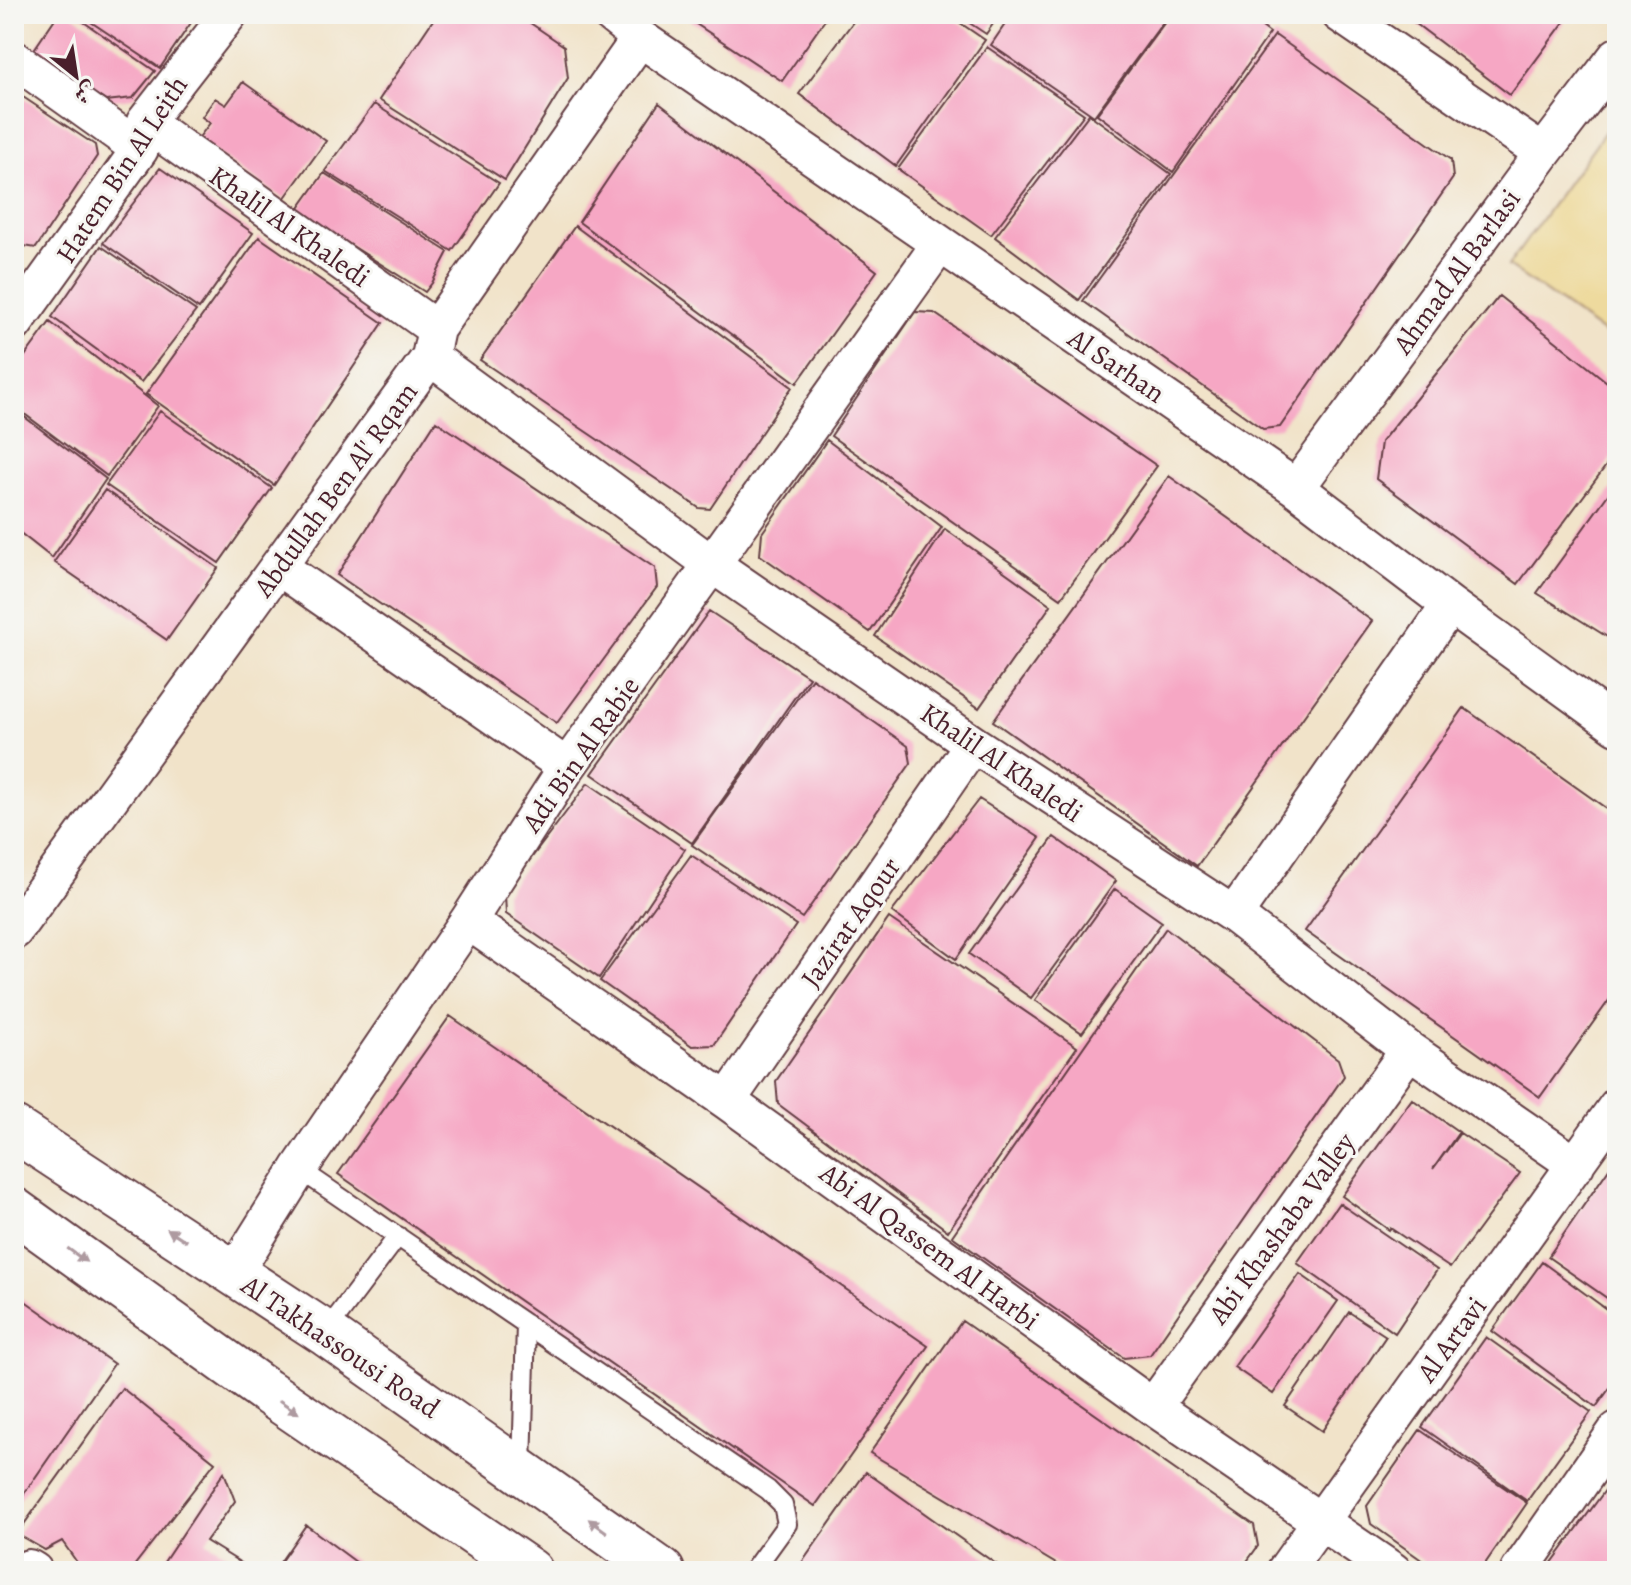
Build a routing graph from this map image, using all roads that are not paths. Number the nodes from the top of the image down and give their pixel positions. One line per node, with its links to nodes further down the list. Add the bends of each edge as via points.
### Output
1 (229, 14): 7 (street, Hatem Bin Al Leith)
2 (610, 14): 4 (street, Al Sarhan)
3 (1340, 14): 8 (street)
4 (640, 38): 9 (street, Al Sarhan); 12 (street, Abdullah Ben Al' Rqam)
5 (1617, 56): 8 (street, Ahmad Al Barlasi)
6 (14, 59): 7 (street, Khalil Al Khaledi)
7 (142, 136): 10 (street, Hatem Bin Al Leith); 12 (street, Khalil Al Khaledi)
8 (1543, 153): 13 (street, Ahmad Al Barlasi)
9 (940, 244): 13 (street, Al Sarhan); 14 (street, Adi Bin Al Rabie)
10 (26, 283): 11 (street, Hatem Bin Al Leith)
11 (14, 324)
12 (433, 343): 14 (street, Khalil Al Khaledi); 15 (street, Abdullah Ben Al' Rqam)
13 (1296, 488): 16 (street, Al Sarhan)
14 (713, 565): 18 (street, Khalil Al Khaledi); 19 (street, Adi Bin Al Rabie)
15 (279, 567): 19 (street); 22 (street, Abdullah Ben Al' Rqam)
16 (1450, 605): 17 (street, Al Sarhan); 20 (street)
17 (1617, 726)
18 (973, 744): 20 (street, Khalil Al Khaledi); 24 (street, Jazirat Aqour)
19 (567, 767): 21 (street, Adi Bin Al Rabie)
20 (1234, 915): 23 (street, Khalil Al Khaledi)
21 (468, 921): 24 (street, Abi Al Qassem Al Harbi); 28 (street, Adi Bin Al Rabie)
22 (14, 931)
23 (1409, 1050): 27 (street, Khalil Al Khaledi); 34 (street, Abi Khashaba Valley)
24 (727, 1101): 34 (street, Abi Al Qassem Al Harbi)
25 (1615, 1114): 27 (street, Al Artavi)
26 (14, 1129): 31 (main road, Al Takhassousi Road, one-way to 26)
27 (1576, 1165): 37 (street, Al Artavi)
28 (299, 1169): 30 (lane); 31 (street, Adi Bin Al Rabie)
29 (14, 1210): 40 (main road, one-way to 40)
30 (398, 1236): 32 (lane); 33 (lane)
31 (234, 1273): 33 (main road, Al Takhassousi Road)
32 (526, 1324): 36 (lane); 42 (lane, via 783,1505 787,1524)
33 (325, 1333): 36 (main road, Al Takhassousi Road)
34 (1153, 1407): 37 (street, Abi Al Qassem Al Harbi)
35 (1617, 1430): 45 (street)
36 (522, 1471): 41 (main road, Al Takhassousi Road, one-way to 36)
37 (1321, 1520): 43 (street, Al Artavi); 44 (street, Abi Al Qassem Al Harbi)
38 (21, 1571): 39 (street)
39 (34, 1571)
40 (530, 1571)
41 (662, 1571)
42 (753, 1571)
43 (1285, 1571)
44 (1393, 1571)
45 (1519, 1571)

